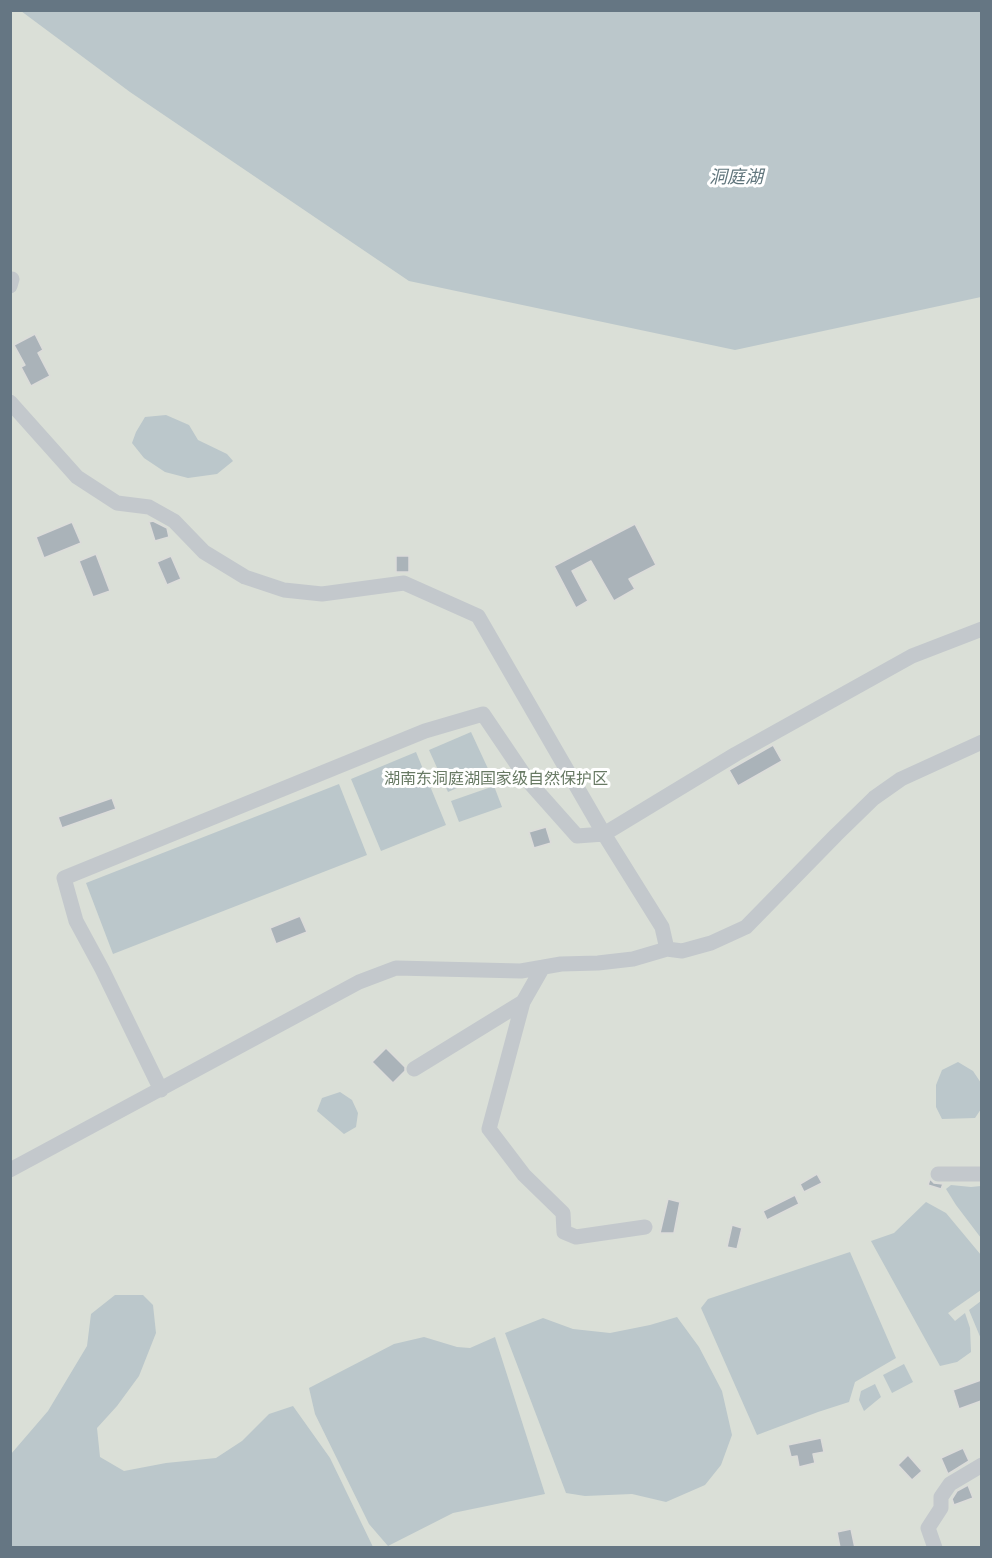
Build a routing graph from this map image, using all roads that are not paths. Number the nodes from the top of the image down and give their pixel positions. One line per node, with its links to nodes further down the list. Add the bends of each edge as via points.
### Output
1 (10, 279): 2 (street)
2 (10, 286)
3 (10, 402): 6 (street, via 77,477 117,504 149,507 174,521 204,552 245,577 284,590 322,594 404,583 478,616)
4 (981, 629): 6 (street, via 912,656 736,754)
5 (981, 742): 7 (street, via 901,779 874,798 746,927 711,943 682,951)
6 (604, 834): 7 (street, via 662,927); 11 (street, via 577,836 529,782 483,714 425,731 64,878 76,921)
7 (667, 949): 8 (street, via 633,958)
8 (543, 967): 9 (street); 11 (street, via 521,971 396,968 359,982)
9 (523, 1002): 10 (street); 15 (street, via 489,1129 524,1175 563,1213 564,1232 576,1237)
10 (414, 1069)
11 (161, 1090): 12 (street)
12 (10, 1170)
13 (938, 1173): 14 (street)
14 (981, 1174)
15 (645, 1227)
16 (981, 1465): 17 (street, via 950,1484 940,1497 941,1508 928,1527)
17 (935, 1548)

